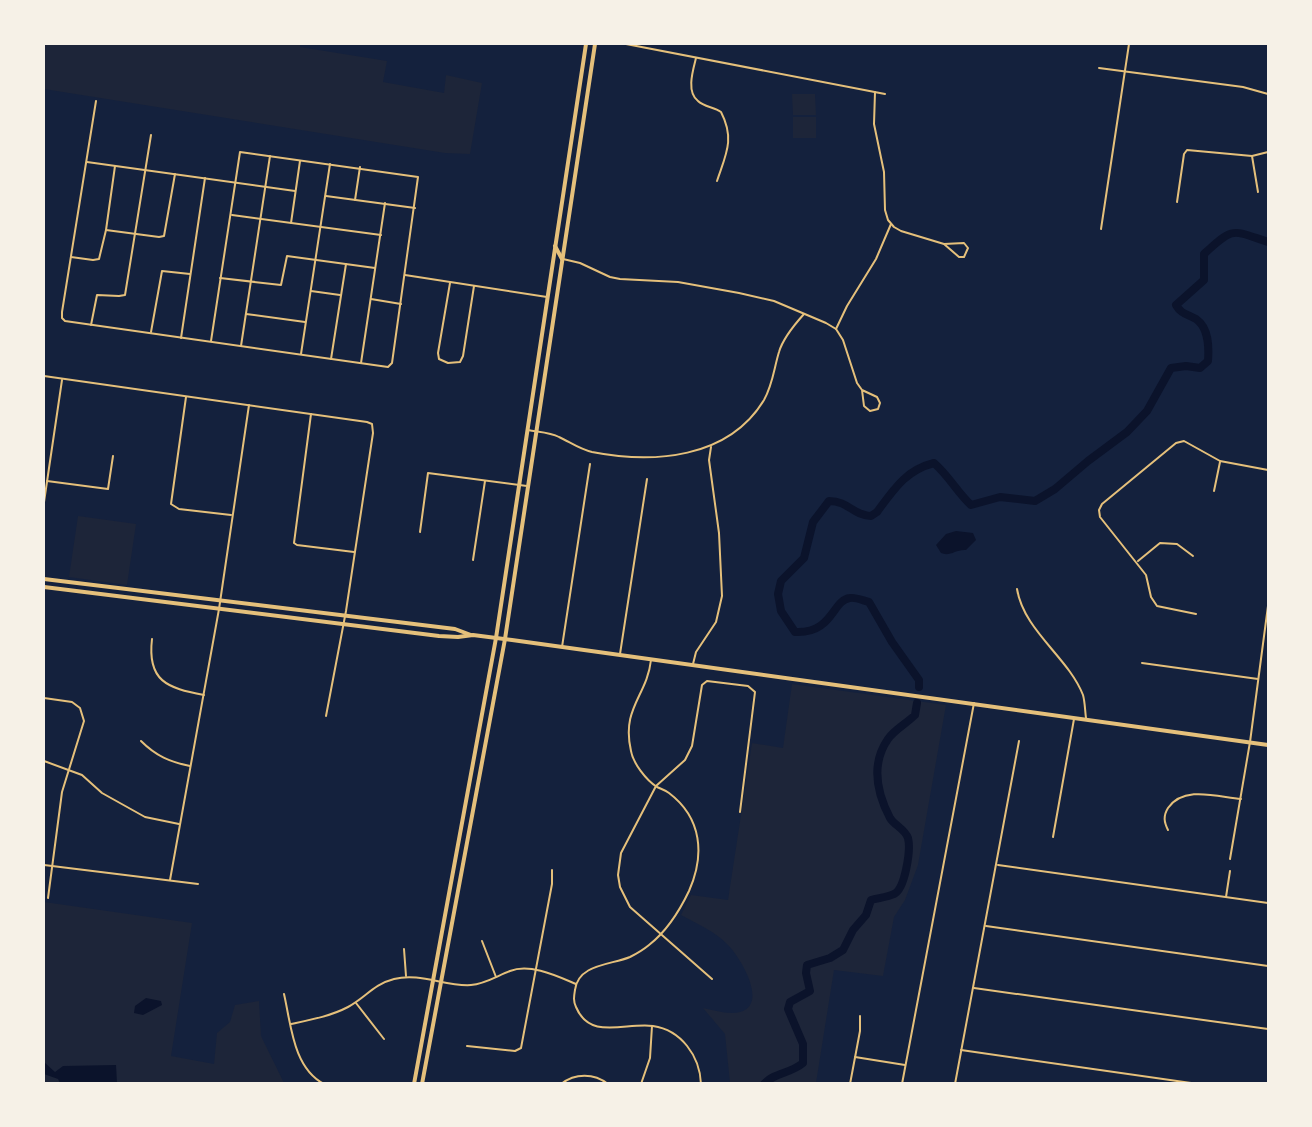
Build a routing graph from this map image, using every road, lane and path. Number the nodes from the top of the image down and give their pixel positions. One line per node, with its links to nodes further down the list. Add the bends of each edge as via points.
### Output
1 (586, 44): 12 (main road)
2 (595, 44): 13 (main road)
3 (626, 44): 5 (street)
4 (1129, 44): 7 (street)
5 (696, 57): 8 (street); 26 (street, via 691,89 694,97 721,112 728,128 728,149)
6 (1099, 68): 7 (street)
7 (1125, 71): 10 (street); 43 (street)
8 (875, 92): 9 (street); 41 (street, via 874,124 884,172 886,214)
9 (885, 94)
10 (1269, 94)
11 (96, 101): 19 (street)
12 (573, 127): 13 (main road); 32 (main road)
13 (581, 133): 36 (main road)
14 (151, 135): 23 (street)
15 (1269, 152): 17 (street)
16 (270, 155): 18 (street); 27 (street, via 240,152); 28 (street)
17 (1252, 156): 30 (street); 34 (street, via 1186,150)
18 (300, 159): 20 (street); 29 (street)
19 (86, 162): 21 (street); 49 (street)
20 (330, 163): 22 (street); 31 (street)
21 (115, 166): 23 (street); 44 (street)
22 (360, 168): 33 (street); 37 (street, via 418,177)
23 (146, 170): 24 (street); 45 (street)
24 (175, 174): 25 (street); 45 (street, via 164,236)
25 (206, 178): 27 (street); 56 (street)
26 (717, 181)
27 (235, 183): 28 (street); 38 (street)
28 (265, 186): 29 (street); 39 (street)
29 (295, 191): 40 (street)
30 (1258, 192)
31 (326, 196): 33 (street); 42 (street)
32 (563, 196): 36 (main road); 48 (main road)
33 (355, 200): 35 (street)
34 (1177, 201)
35 (385, 203): 37 (street); 46 (street)
36 (570, 205): 52 (main road)
37 (415, 208): 57 (street)
38 (230, 215): 39 (street); 58 (street)
39 (260, 219): 40 (street); 59 (street)
40 (291, 223): 42 (street)
41 (891, 224): 47 (street, via 901,231); 72 (street)
42 (320, 227): 46 (street); 51 (street)
43 (1101, 229)
44 (106, 230): 45 (street); 49 (street, via 99,259)
45 (135, 234): 71 (street, via 125,295 97,295)
46 (381, 235): 54 (street)
47 (944, 244): 47 (street, via 959,257 968,251 962,242)
48 (555, 246): 50 (main road); 52 (main road)
49 (71, 257): 71 (street, via 62,318)
50 (553, 257): 55 (main road); 64 (main road)
51 (315, 259): 53 (street); 59 (street, via 287,256 281,285); 62 (street)
52 (562, 259): 55 (main road); 69 (street, via 620,279 678,282 739,292)
53 (346, 263): 54 (street); 63 (street)
54 (375, 268): 65 (street)
55 (561, 268): 66 (main road)
56 (190, 274): 73 (street, via 162,271); 74 (street)
57 (405, 275): 60 (street); 67 (street)
58 (220, 278): 59 (street); 75 (street)
59 (251, 282): 68 (street)
60 (450, 282): 61 (street); 61 (street, via 438,353 439,359 448,363 460,362)
61 (474, 286): 64 (street)
62 (310, 291): 63 (street); 70 (street)
63 (340, 295): 78 (street)
64 (547, 297): 66 (main road); 82 (main road)
65 (371, 299): 67 (street); 79 (street)
66 (556, 301): 83 (main road)
67 (401, 304): 79 (street, via 390,366)
68 (246, 314): 70 (street); 76 (street)
69 (804, 314): 72 (street); 90 (street, via 783,343 764,399 746,422)
70 (305, 322): 77 (street)
71 (91, 325): 73 (street)
72 (836, 329): 84 (street)
73 (151, 333): 74 (street)
74 (181, 338): 75 (street)
75 (211, 341): 76 (street)
76 (241, 346): 77 (street)
77 (301, 354): 78 (street)
78 (331, 358): 79 (street)
79 (361, 363)
80 (44, 376): 81 (street)
81 (62, 379): 85 (street); 96 (street)
82 (535, 380): 83 (main road); 88 (main road)
83 (543, 384): 89 (main road)
84 (862, 390): 84 (street, via 877,397 878,409 867,410)
85 (186, 397): 86 (street); 102 (street, via 171,504)
86 (249, 405): 87 (street); 102 (street)
87 (311, 414): 104 (street, via 294,543); 104 (street, via 372,424)
88 (528, 430): 89 (street); 98 (main road)
89 (536, 432): 90 (street, via 558,436 591,452 638,458); 99 (main road)
90 (711, 447): 125 (street, via 722,596 716,622 696,652)
91 (113, 456): 96 (street, via 108,489)
92 (1220, 462): 94 (street); 100 (street); 107 (street, via 1190,443 1176,443 1102,504 1100,517)
93 (590, 464): 121 (street)
94 (1269, 470)
95 (647, 479): 122 (street)
96 (47, 480): 101 (street)
97 (485, 481): 98 (street); 103 (street, via 428,473); 106 (street)
98 (519, 485): 99 (street); 118 (main road)
99 (528, 486): 120 (main road)
100 (1214, 491)
101 (44, 502)
102 (231, 515): 111 (street)
103 (420, 532)
104 (354, 552): 115 (street)
105 (1193, 556): 107 (street, via 1177,544 1160,543)
106 (473, 560)
107 (1137, 562): 114 (street, via 1157,606)
108 (44, 579): 111 (main road)
109 (44, 587): 113 (main road)
110 (1017, 589): 132 (street, via 1032,623 1077,683 1084,698)
111 (220, 600): 113 (street); 115 (main road)
112 (1269, 606): 126 (street)
113 (219, 609): 116 (main road); 127 (street)
114 (1196, 614)
115 (345, 616): 116 (street); 117 (main road, via 457,629)
116 (343, 624): 117 (main road, via 456,637); 130 (street)
117 (472, 635): 118 (main road)
118 (496, 638): 120 (main road); 151 (main road)
119 (152, 639): 127 (street, via 151,661 160,679 174,688)
120 (505, 639): 121 (main road); 155 (main road)
121 (562, 647): 122 (main road)
122 (620, 654): 123 (main road)
123 (651, 658): 125 (main road); 140 (street, via 646,682 631,711 628,738 631,754)
124 (1142, 663): 126 (street)
125 (693, 664): 129 (main road)
126 (1258, 679): 135 (street)
127 (204, 695): 138 (street)
128 (44, 698): 139 (street, via 72,702 82,713 84,721)
129 (974, 703): 131 (main road); 182 (street)
130 (326, 716)
131 (1075, 717): 132 (main road); 145 (street)
132 (1086, 718): 135 (main road)
133 (141, 741): 138 (street, via 161,758)
134 (1019, 741): 148 (street)
135 (1251, 742): 136 (main road); 141 (street)
136 (1269, 745)
137 (44, 761): 139 (street)
138 (190, 766): 143 (street)
139 (68, 769): 143 (street, via 145,817); 149 (street)
140 (656, 786): 142 (street, via 685,760 694,735 702,685 707,681 748,686 755,692); 160 (street, via 621,853 618,875 630,907); 160 (street, via 684,806 693,822 699,850 691,886)
141 (1241, 800): 144 (street, via 1197,794 1182,796 1167,809 1164,821); 146 (street)
142 (740, 812)
143 (180, 824): 153 (street)
144 (1168, 830)
145 (1053, 837)
146 (1230, 859)
147 (44, 865): 149 (street)
148 (997, 865): 156 (street); 159 (street)
149 (52, 866): 153 (street); 157 (street)
150 (552, 870): 164 (street)
151 (453, 871): 155 (main road); 168 (main road)
152 (1230, 871): 156 (street)
153 (170, 880): 154 (street)
154 (198, 884)
155 (459, 884): 169 (main road)
156 (1226, 897): 158 (street)
157 (48, 898)
158 (1269, 903)
159 (986, 926): 163 (street); 171 (street)
160 (661, 935): 167 (street); 170 (street, via 632,956 591,968)
161 (482, 941): 166 (street)
162 (404, 949): 165 (street)
163 (1269, 966)
164 (536, 970): 166 (street, via 513,970); 170 (street); 179 (street, via 521,1048 515,1051)
165 (406, 977): 168 (street); 173 (street, via 382,983)
166 (496, 977): 169 (street, via 471,985)
167 (712, 979)
168 (432, 980): 169 (street); 184 (main road)
169 (441, 981): 185 (main road)
170 (576, 984): 176 (street, via 576,1010 592,1025)
171 (974, 988): 177 (street); 180 (street)
172 (284, 994): 175 (street)
173 (356, 1003): 175 (street, via 330,1015); 178 (street)
174 (860, 1016): 181 (street)
175 (291, 1024): 183 (street, via 300,1057 313,1077)
176 (652, 1026): 188 (street, via 650,1058); 189 (street, via 667,1030 691,1050)
177 (1269, 1029)
178 (384, 1039)
179 (467, 1046)
180 (961, 1050): 192 (street); 193 (street)
181 (855, 1056): 182 (street); 190 (street)
182 (905, 1065): 191 (street)
183 (324, 1083)
184 (414, 1083)
185 (422, 1083)
186 (561, 1083): 187 (street, via 589,1075)
187 (608, 1083)
188 (641, 1083)
189 (701, 1083)
190 (850, 1083)
191 (902, 1083)
192 (955, 1083)
193 (1198, 1083)

